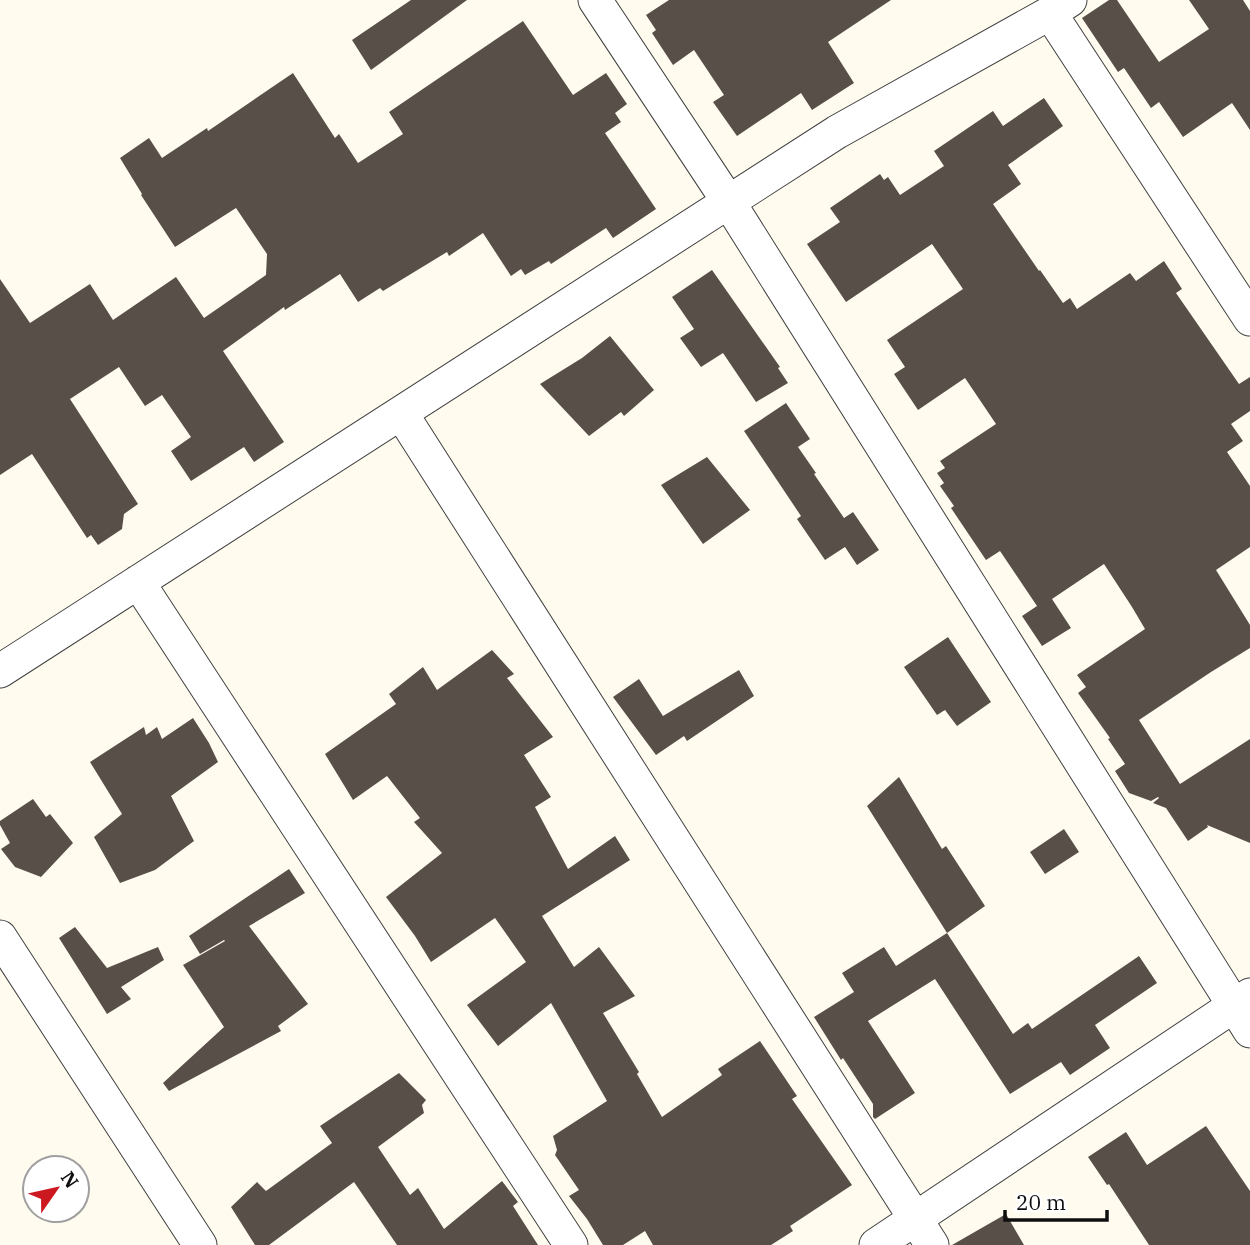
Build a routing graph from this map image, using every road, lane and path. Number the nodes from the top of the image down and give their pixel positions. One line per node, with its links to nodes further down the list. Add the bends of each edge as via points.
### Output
1 (595, 0): 3 (street)
2 (1060, 7): 3 (street, via 837,132); 4 (street)
3 (728, 201): 5 (street); 9 (street)
4 (1250, 319)
5 (401, 413): 6 (street); 10 (street)
6 (138, 582): 7 (street); 12 (street)
7 (0, 671)
8 (0, 937): 11 (street)
9 (1245, 1010): 10 (street)
10 (924, 1232): 13 (street)
11 (200, 1245)
12 (571, 1245)
13 (876, 1245)

